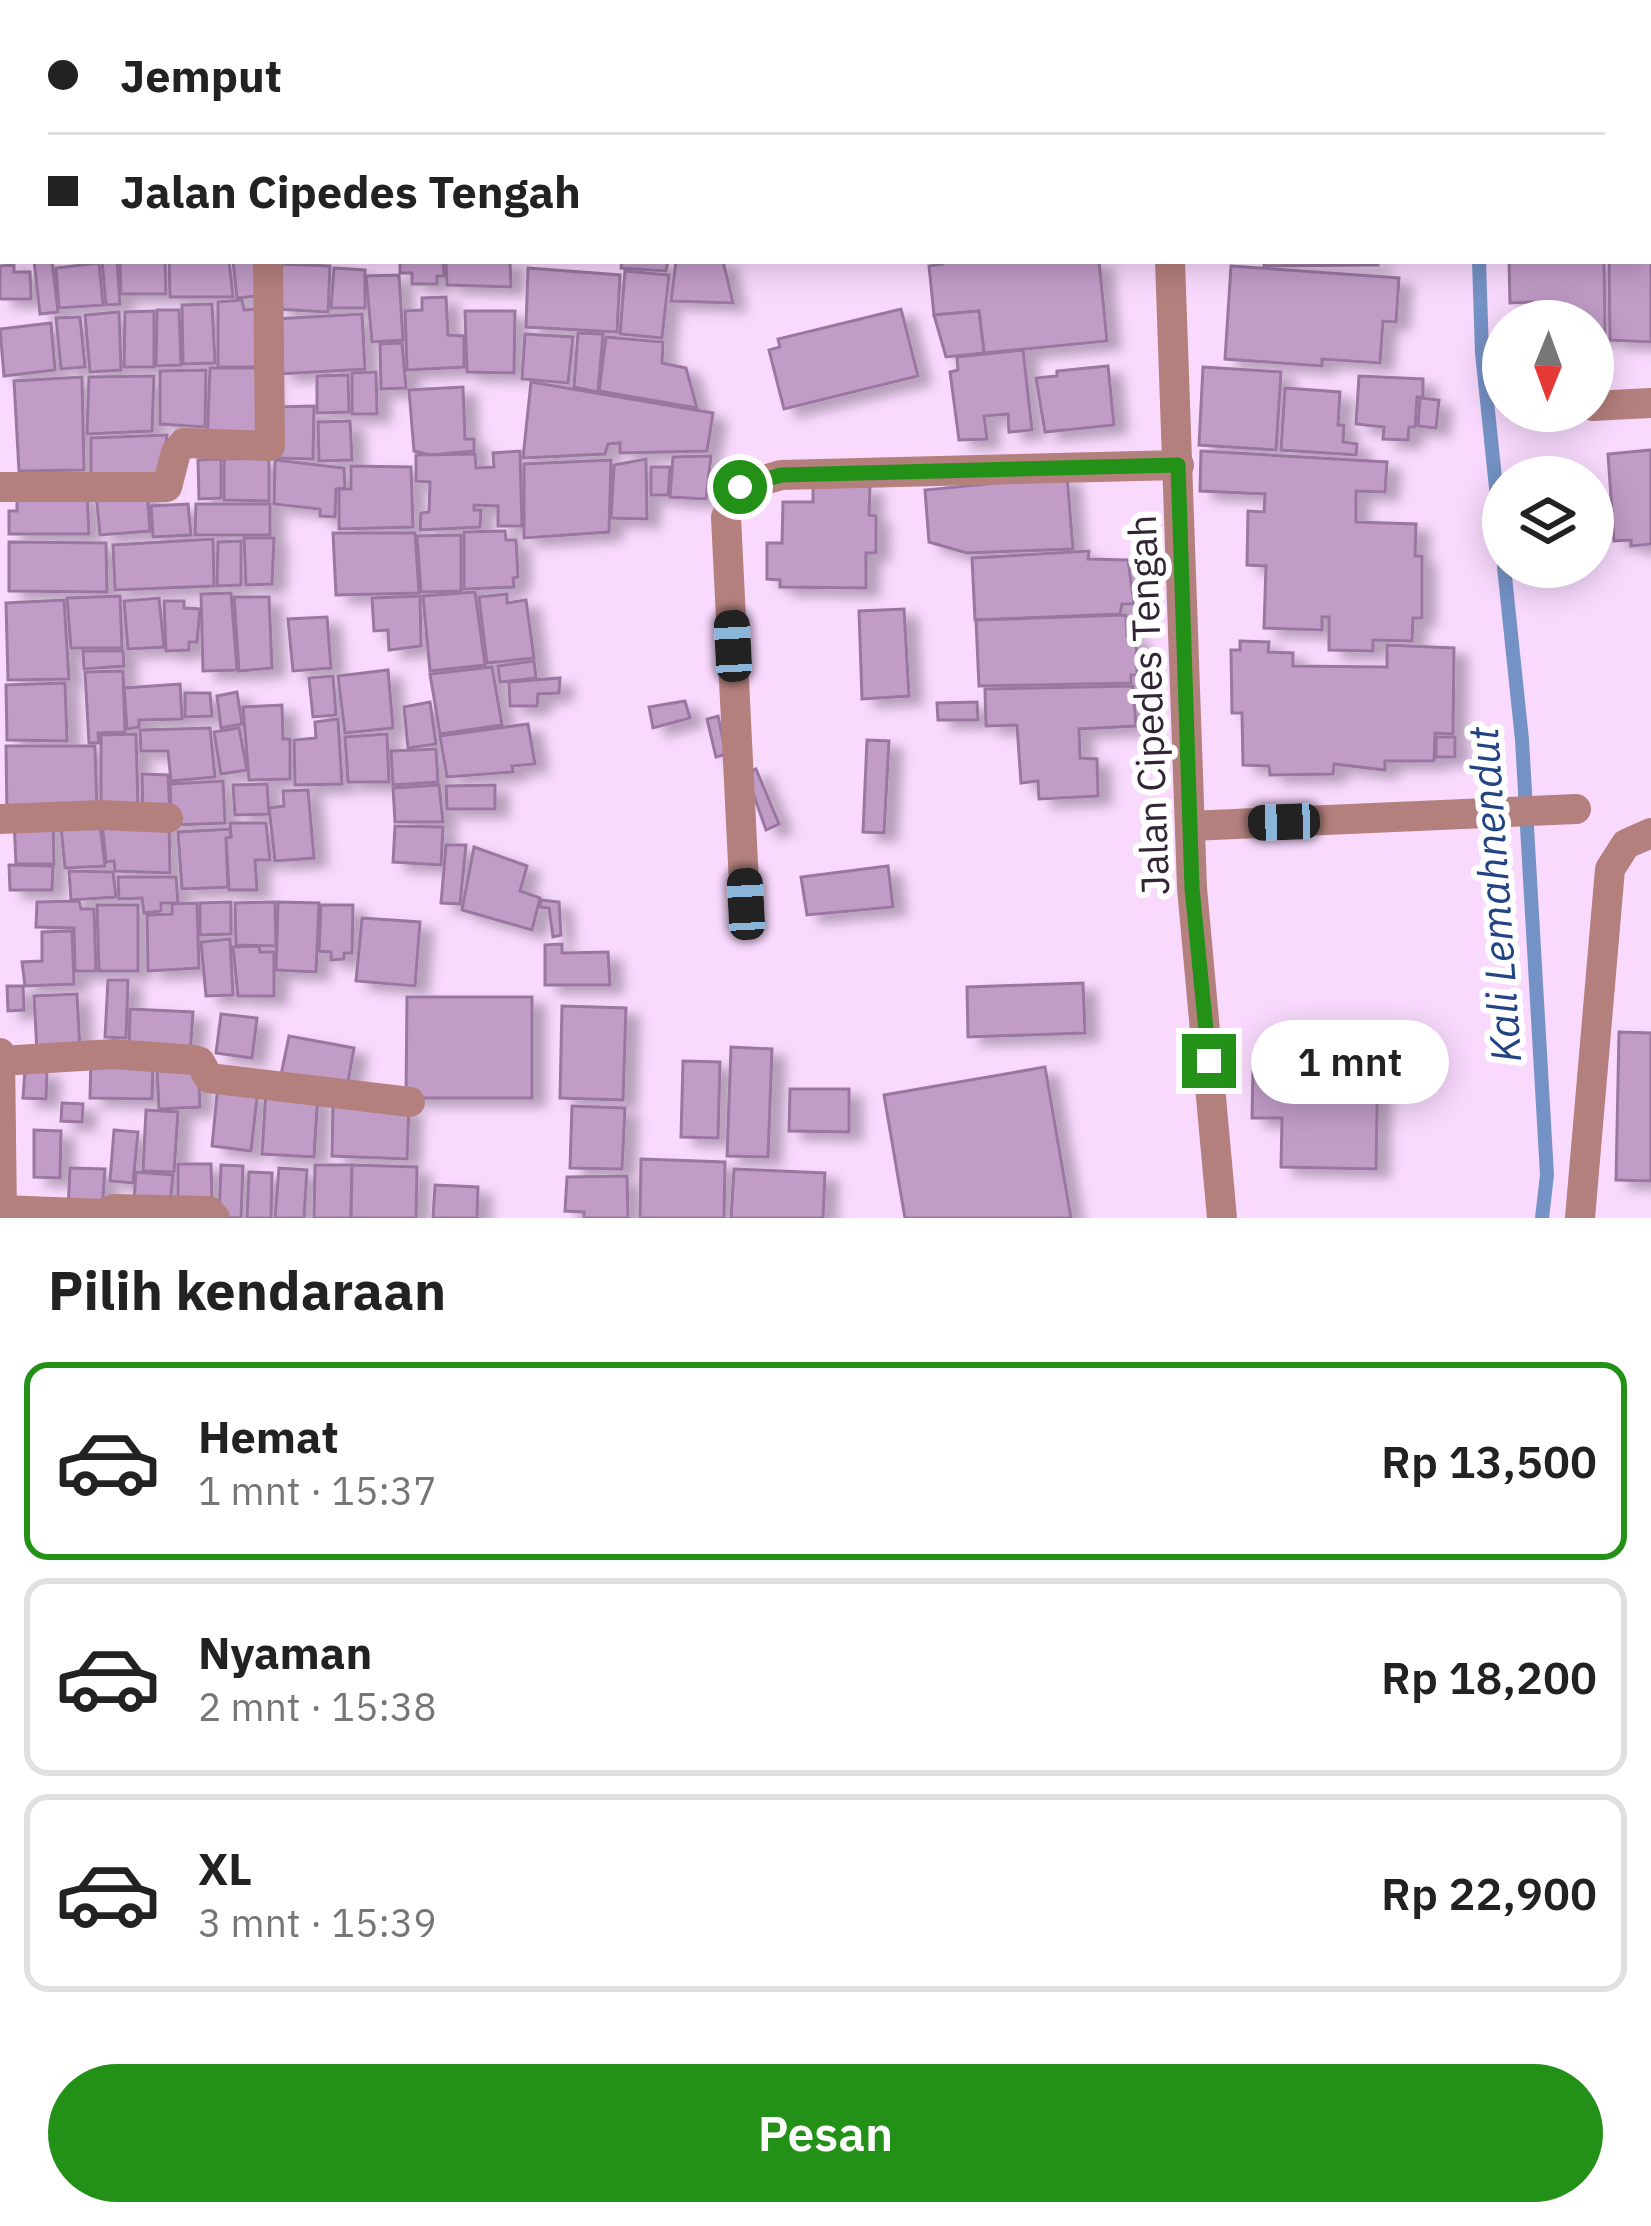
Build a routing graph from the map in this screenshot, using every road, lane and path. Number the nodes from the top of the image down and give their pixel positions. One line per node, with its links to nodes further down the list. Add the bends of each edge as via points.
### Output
1 (268, 264): 6 (street, via 270,446 184,443 167,487)
2 (1169, 264): 5 (street, Jalan Cipedes Tengah)
3 (1651, 404): 4 (street)
4 (1614, 405)
5 (1178, 465): 10 (street, Jalan Cipedes Tengah); 12 (street, via 781,475 740,487 726,517)
6 (0, 487)
7 (1576, 809): 10 (street)
8 (0, 818): 9 (street)
9 (168, 818)
10 (1190, 826): 17 (street, Jalan Cipedes Tengah)
11 (1651, 833): 18 (street, via 1626,844 1610,869)
12 (746, 904)
13 (0, 1057): 14 (street, via 194,1060 209,1078); 15 (street)
14 (410, 1102)
15 (2, 1214): 16 (street, via 114,1209 209,1211)
16 (215, 1218)
17 (1222, 1218)
18 (1580, 1218)

